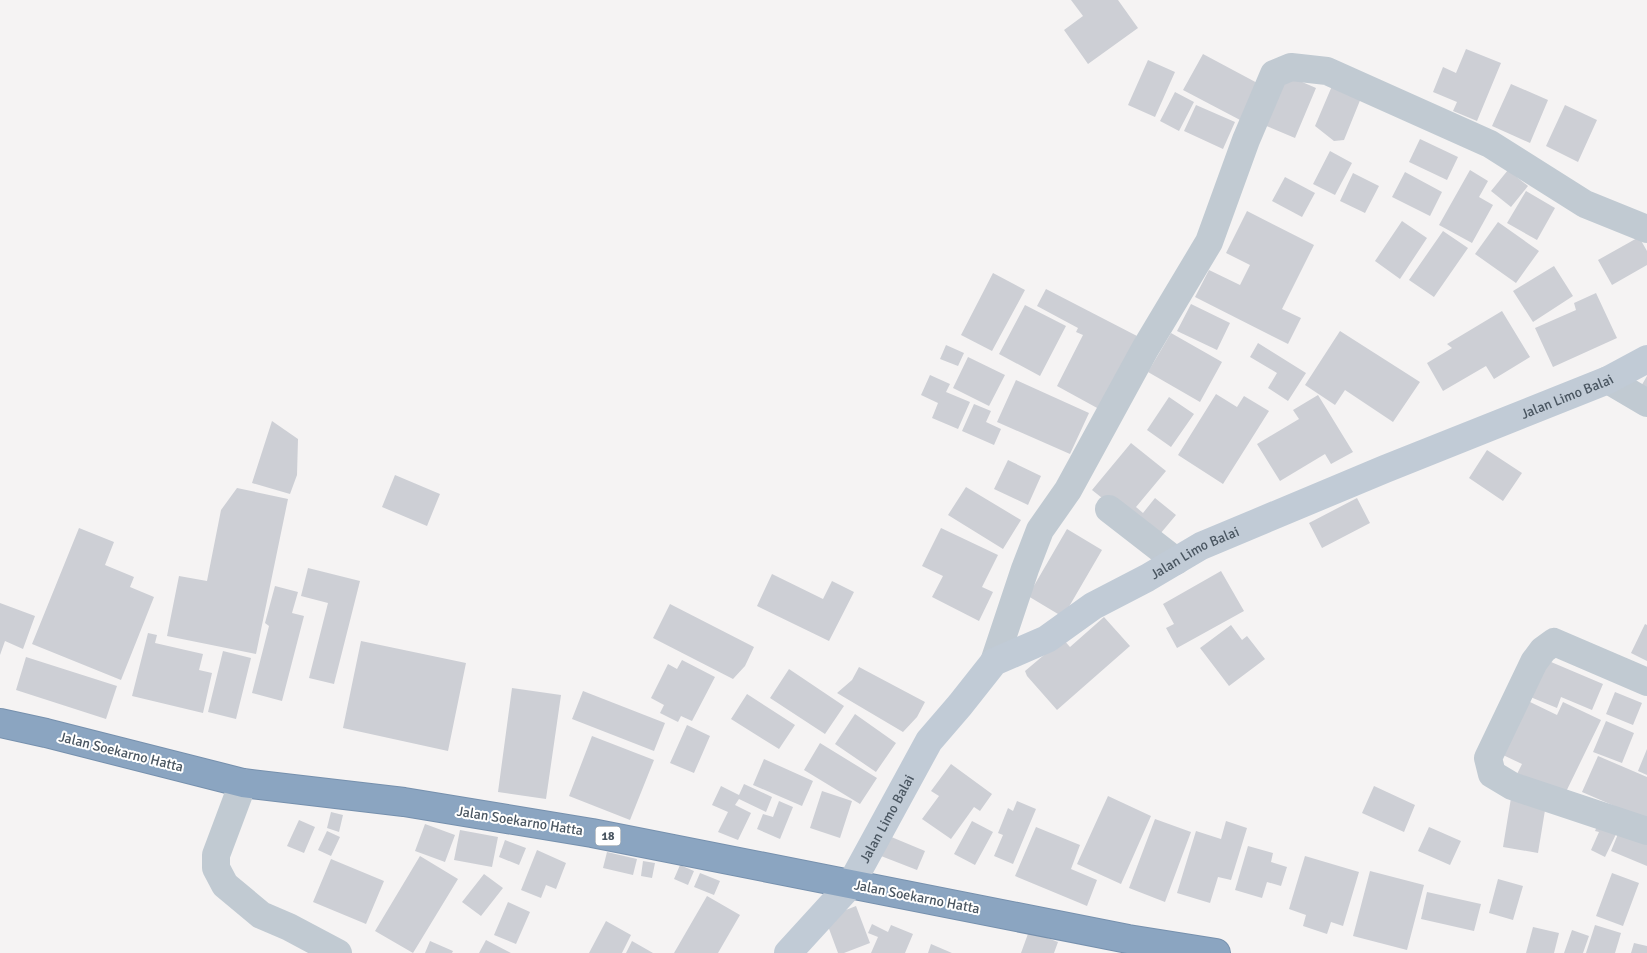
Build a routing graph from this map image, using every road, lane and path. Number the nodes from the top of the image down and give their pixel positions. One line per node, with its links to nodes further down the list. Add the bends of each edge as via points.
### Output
1 (1647, 229): 7 (street, via 1585,204 1490,144 1327,71 1291,66 1274,74 1209,242 1068,490 1040,530)
2 (1647, 359): 3 (street, Jalan Limo Balai)
3 (1608, 380): 4 (street); 6 (street, Jalan Limo Balai, via 1201,546)
4 (1647, 404)
5 (1109, 509): 6 (street)
6 (1176, 561): 7 (street, Jalan Limo Balai, via 1092,606 1046,639)
7 (994, 662): 12 (street, Jalan Limo Balai, via 929,741)
8 (1647, 682): 11 (street, via 1554,642 1534,662 1488,758 1492,774 1512,786)
9 (0, 723): 10 (highway, Jalan Soekarno Hatta / 18)
10 (243, 783): 12 (highway, Jalan Soekarno Hatta / 18, via 404,802 592,832); 13 (street, via 216,855 216,868 225,884 261,915)
11 (1647, 831)
12 (851, 884): 14 (street, Jalan Limo Balai); 15 (highway, Jalan Soekarno Hatta / 18, via 1128,939)
13 (338, 953)
14 (788, 953)
15 (1216, 953)

